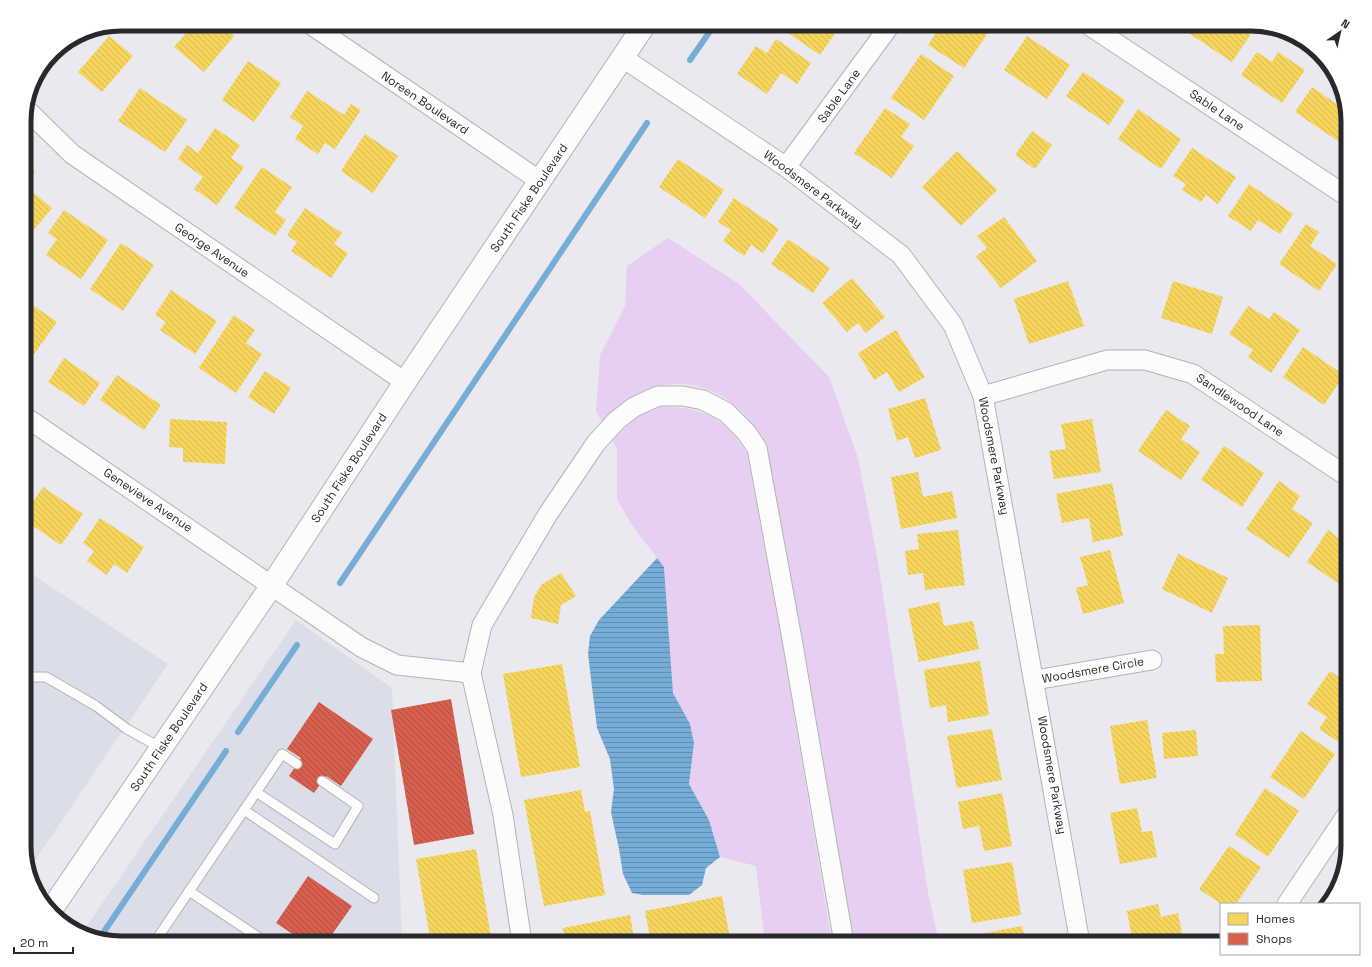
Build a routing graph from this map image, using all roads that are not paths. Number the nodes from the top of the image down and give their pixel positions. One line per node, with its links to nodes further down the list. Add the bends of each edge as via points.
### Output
1 (320, 31): 8 (street, Noreen Boulevard)
2 (640, 31): 5 (main road, South Fiske Boulevard)
3 (886, 31): 7 (street, Sable Lane)
4 (1098, 31): 9 (street, Sable Lane)
5 (623, 58): 7 (street, Woodsmere Parkway); 8 (main road, South Fiske Boulevard)
6 (31, 114): 10 (street, George Avenue, via 72,154)
7 (786, 167): 11 (street, Woodsmere Parkway, via 901,255 953,325)
8 (540, 181): 10 (main road, South Fiske Boulevard)
9 (1341, 192)
10 (405, 382): 14 (main road, South Fiske Boulevard)
11 (983, 396): 13 (street, Sandlewood Lane, via 1107,360 1145,360 1193,374); 18 (street, Woodsmere Parkway)
12 (31, 421): 14 (street, Genevieve Avenue)
13 (1341, 472)
14 (272, 585): 16 (street, Genevieve Avenue, via 361,646 397,665); 19 (main road, South Fiske Boulevard)
15 (1152, 660): 18 (street, Woodsmere Circle)
16 (471, 673): 31 (street, via 503,815); 32 (street, via 482,625 548,514 596,443 617,420 634,407 658,396 697,399 726,412 746,432 757,448)
17 (31, 677): 19 (lane, via 46,677)
18 (1035, 680): 33 (street, Woodsmere Parkway)
19 (161, 748): 28 (main road, South Fiske Boulevard)
20 (297, 764): 22 (lane, via 282,754)
21 (322, 781): 22 (lane, via 358,806 335,844)
22 (256, 792): 23 (lane)
23 (244, 810): 25 (lane); 26 (lane)
24 (1341, 823): 27 (street)
25 (189, 891): 29 (lane); 30 (lane)
26 (374, 898)
27 (1287, 903)
28 (54, 906)
29 (159, 936)
30 (256, 936)
31 (521, 936)
32 (843, 936)
33 (1079, 936)

